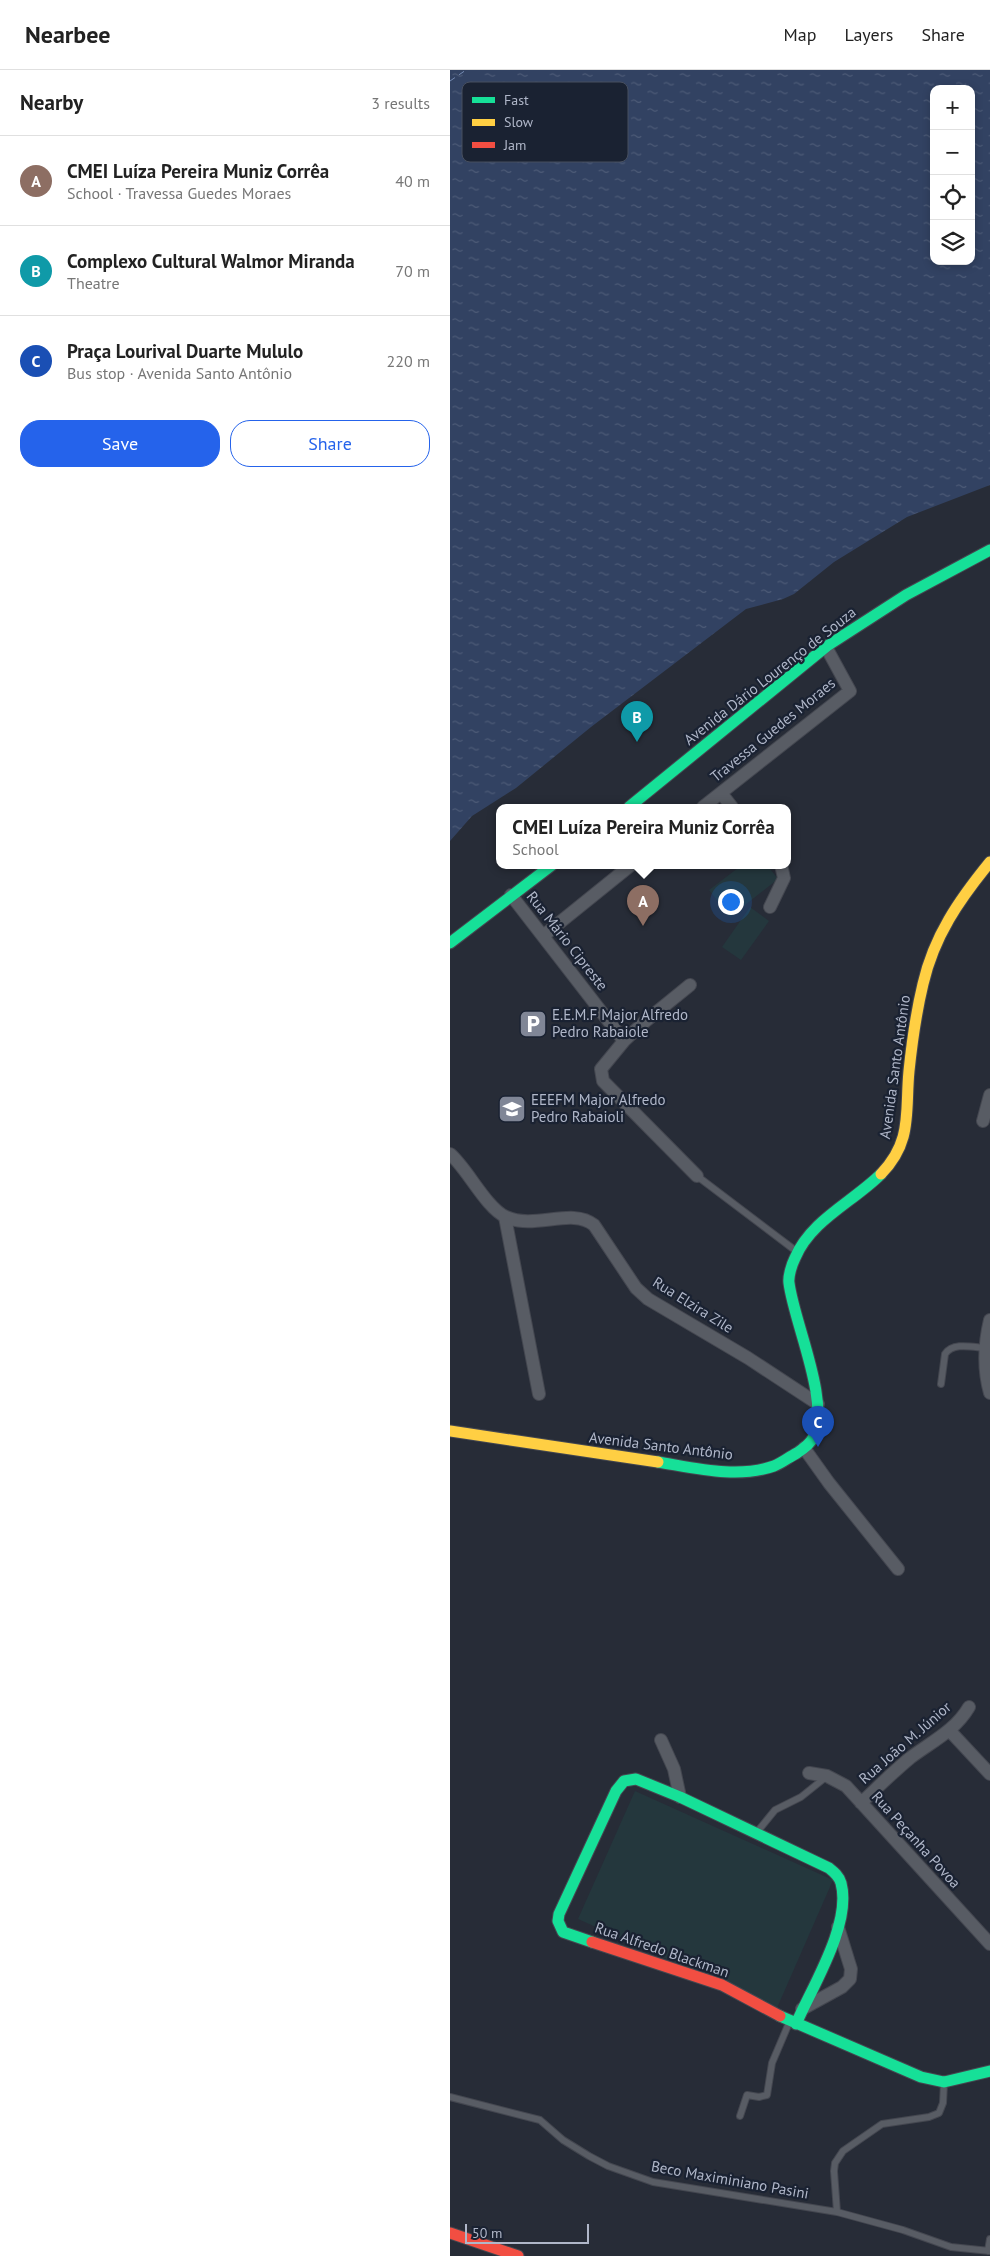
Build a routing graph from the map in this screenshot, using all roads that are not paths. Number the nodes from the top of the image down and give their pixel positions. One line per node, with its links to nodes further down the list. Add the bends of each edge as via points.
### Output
1 (990, 550): 2 (street, Avenida Dário Lourenço de Souza, via 865,619)
2 (826, 647): 3 (street, Travessa Guedes Moraes, via 850,691); 4 (street, Avenida Dário Lourenço de Souza)
3 (720, 793): 5 (street, Travessa Guedes Moraes); 6 (street)
4 (633, 804)
5 (707, 804)
6 (729, 804)
7 (990, 862): 22 (street, Avenida Santo Antônio, via 942,929 923,979 909,1073 906,1128 900,1148 881,1173 811,1232)
8 (547, 869): 11 (street)
9 (626, 869): 13 (street)
10 (782, 869): 12 (street, via 784,878)
11 (512, 895): 13 (street, Rua Mário Cipreste); 14 (street)
12 (770, 907)
13 (543, 936): 16 (street, Rua Mário Cipreste)
14 (450, 943)
15 (690, 985): 16 (street)
16 (624, 1041): 20 (street, via 601,1070 601,1078)
17 (990, 1095): 18 (street)
18 (983, 1121)
19 (450, 1154): 21 (street, via 478,1190)
20 (697, 1176): 22 (lane)
21 (504, 1216): 27 (street); 28 (street, Rua Elzira Zile, via 538,1222 577,1216 587,1219 648,1300 748,1358)
22 (796, 1251): 28 (street, Avenida Santo Antônio, via 788,1281)
23 (990, 1320): 24 (street)
24 (985, 1348): 25 (lane, via 956,1347 948,1350); 26 (street)
25 (941, 1384)
26 (990, 1393)
27 (539, 1394)
28 (818, 1404): 30 (street, Avenida Santo Antônio, via 817,1427)
29 (450, 1431): 30 (street, Avenida Santo Antônio, via 714,1471 764,1470)
30 (804, 1448): 31 (street)
31 (898, 1569)
32 (969, 1707): 33 (street, Rua João M. Júnior)
33 (949, 1730): 36 (street); 39 (street, Rua João M. Júnior, via 901,1766)
34 (661, 1740): 38 (street, via 674,1769)
35 (809, 1773): 37 (street, Rua Peçanha Povoa)
36 (990, 1774)
37 (827, 1776): 39 (street, Rua Peçanha Povoa, via 846,1786); 40 (lane, via 801,1797 774,1810)
38 (680, 1797): 40 (street, Rua Alfredo Blackman); 44 (street, Rua Alfredo Blackman, via 636,1778 619,1785 559,1914 560,1927 568,1936 722,1985)
39 (862, 1803): 42 (street, Rua Peçanha Povoa)
40 (756, 1834): 41 (street, Rua Alfredo Blackman, via 837,1874 843,1899)
41 (838, 1927): 43 (street); 43 (street, via 851,1969 850,1979)
42 (990, 1944)
43 (802, 2010): 44 (street)
44 (793, 2023): 46 (street, Rua Alfredo Blackman, via 921,2077); 48 (lane, via 772,2063 767,2095 747,2095)
45 (990, 2071): 46 (street, Rua Alfredo Blackman)
46 (944, 2082): 49 (lane, via 939,2113 929,2118 882,2124 838,2156 834,2171)
47 (450, 2097): 49 (lane, Beco Maximiniano Pasini, via 540,2120 589,2156 653,2182)
48 (740, 2116)
49 (837, 2212): 52 (lane, Beco Maximiniano Pasini, via 951,2247)
50 (450, 2233): 53 (street)
51 (990, 2239): 52 (lane)
52 (989, 2251)
53 (518, 2256)

